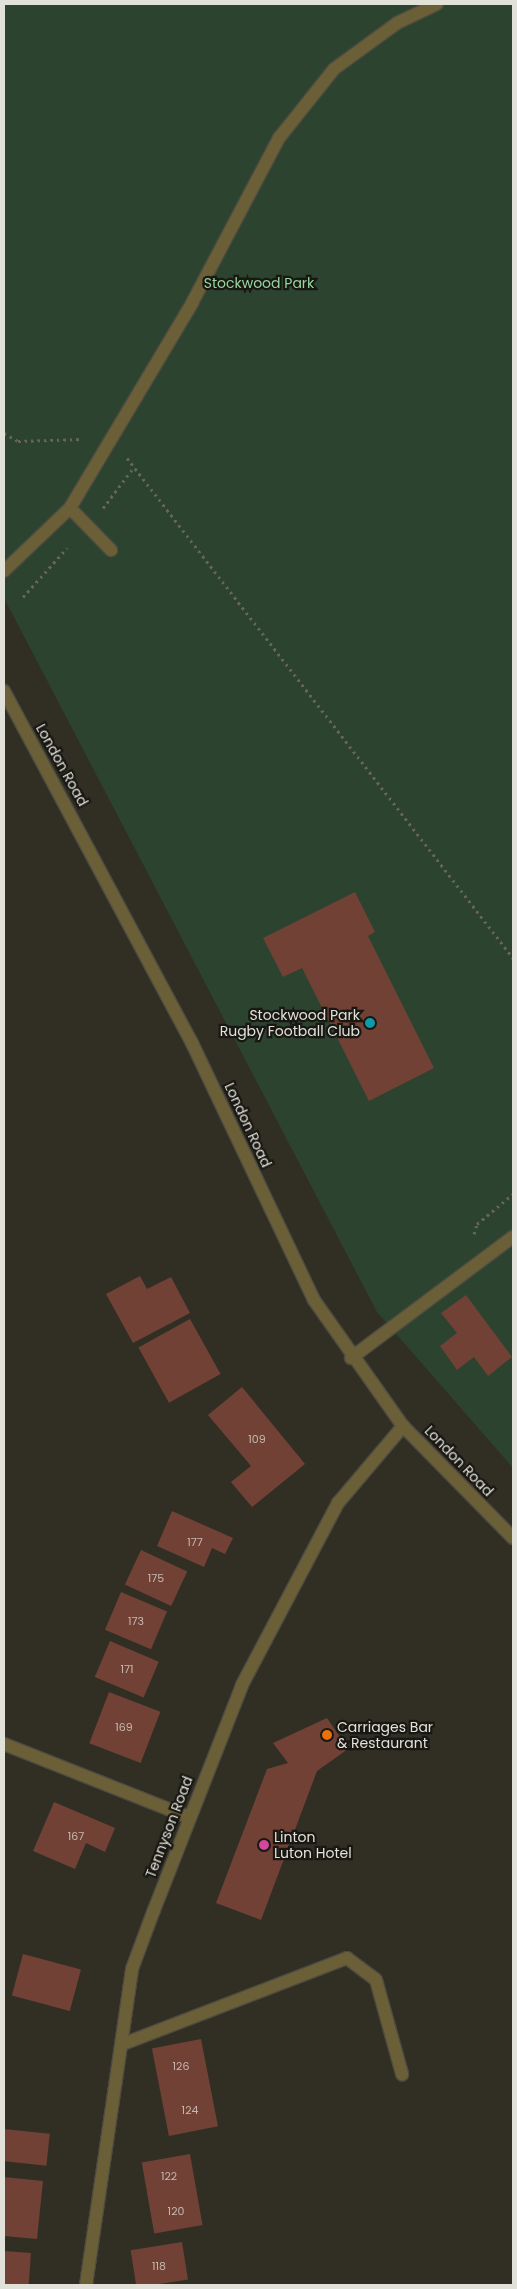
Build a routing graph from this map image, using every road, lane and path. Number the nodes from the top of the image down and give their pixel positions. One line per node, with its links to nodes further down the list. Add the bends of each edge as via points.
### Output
1 (438, 4): 3 (street, via 397,23 334,69 279,138 192,303)
2 (4, 433): 3 (path, via 18,441)
3 (112, 438): 4 (street); 8 (path)
4 (70, 508): 5 (street); 6 (street)
5 (111, 550)
6 (4, 571)
7 (4, 691): 10 (street, London Road, via 192,1043 314,1300)
8 (513, 958)
9 (513, 1237): 10 (street)
10 (352, 1358): 11 (street, London Road)
11 (403, 1426): 12 (street, London Road); 14 (street, Tennyson Road, via 338,1503 242,1685)
12 (513, 1538)
13 (4, 1744): 14 (street)
14 (188, 1817): 15 (street, Tennyson Road, via 132,1969)
15 (122, 2044): 16 (street, via 347,1958 376,1980); 17 (street, Tennyson Road)
16 (402, 2074)
17 (86, 2285)

